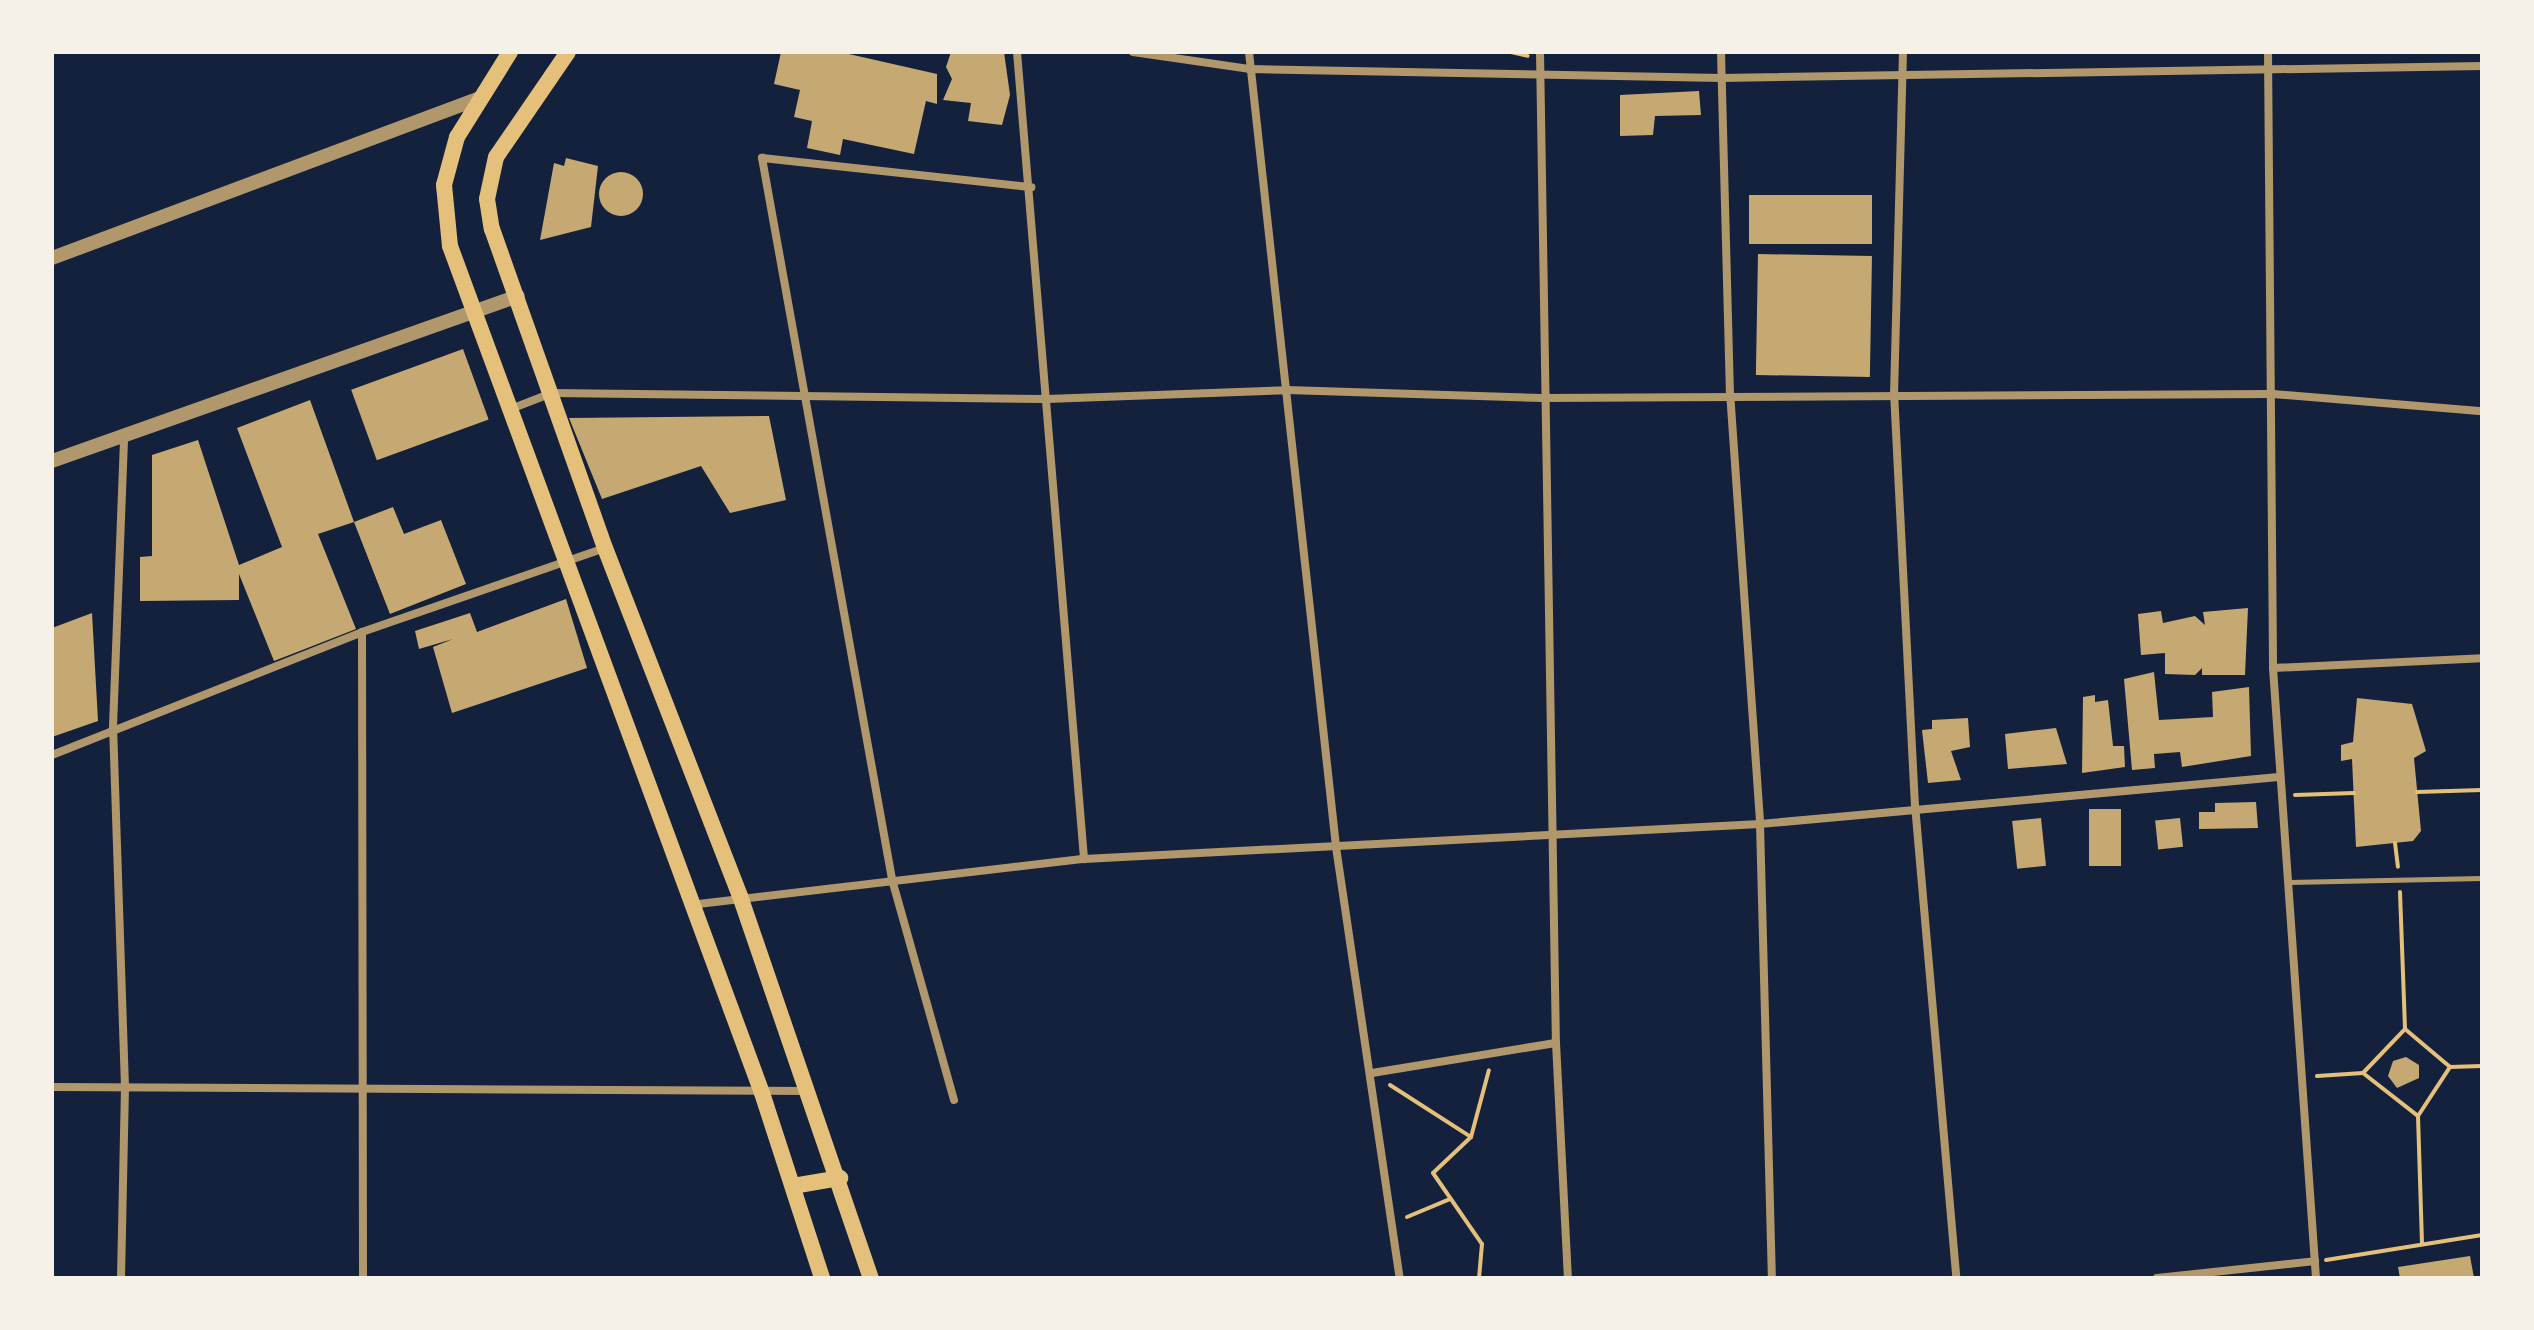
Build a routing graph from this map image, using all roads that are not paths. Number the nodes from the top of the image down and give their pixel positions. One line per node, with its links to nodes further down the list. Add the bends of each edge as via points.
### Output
1 (510, 52): 16 (main road)
2 (568, 52): 19 (main road, via 496,157 490,185 492,229)
3 (1017, 52): 17 (street)
4 (1133, 52): 11 (street)
5 (1249, 52): 11 (street)
6 (1721, 52): 15 (street)
7 (1903, 52): 14 (street)
8 (2268, 52): 13 (street)
9 (1536, 54): 12 (street)
10 (2482, 66): 13 (street)
11 (1249, 69): 12 (street); 21 (street)
12 (1541, 71): 15 (street); 27 (street)
13 (2268, 71): 14 (street); 26 (street)
14 (1903, 73): 15 (street); 24 (street)
15 (1722, 78): 23 (street)
16 (482, 97): 18 (street); 20 (main road, via 457,137 444,185 450,246)
17 (1031, 187): 22 (street, via 762,158); 28 (street)
18 (52, 258)
19 (518, 296): 20 (street); 25 (main road)
20 (472, 311): 29 (main road); 31 (street)
21 (1287, 390): 27 (street); 28 (street); 44 (street)
22 (804, 392): 25 (street); 28 (street); 47 (street)
23 (1730, 392): 24 (street); 27 (street); 42 (street)
24 (1894, 392): 26 (street); 41 (street)
25 (552, 393): 29 (street); 33 (main road)
26 (2273, 394): 30 (street); 37 (street)
27 (1542, 398): 43 (street)
28 (1047, 399): 45 (street)
29 (508, 410): 34 (main road)
30 (2482, 411)
31 (124, 432): 32 (street); 38 (street)
32 (52, 461)
33 (605, 548): 34 (street); 49 (main road)
34 (561, 563): 35 (street); 50 (main road)
35 (362, 632): 38 (street); 55 (street)
36 (2482, 658): 37 (street)
37 (2273, 668): 40 (street)
38 (113, 727): 39 (street); 54 (street)
39 (52, 755)
40 (2279, 777): 41 (street); 48 (street)
41 (1915, 805): 42 (street); 69 (street)
42 (1760, 824): 43 (street); 68 (street)
43 (1556, 838): 44 (street); 51 (street)
44 (1336, 847): 45 (street); 52 (street)
45 (1084, 859): 47 (street)
46 (2482, 878): 48 (lane)
47 (892, 879): 49 (street); 58 (street)
48 (2289, 882): 61 (street)
49 (740, 896): 50 (street); 56 (main road)
50 (689, 905): 57 (main road)
51 (1556, 1043): 52 (street); 67 (street)
52 (1372, 1073): 66 (street)
53 (52, 1087): 54 (street)
54 (125, 1087): 55 (street); 62 (street)
55 (365, 1089): 57 (street); 63 (street)
56 (809, 1091): 57 (street); 59 (main road)
57 (762, 1093): 60 (main road)
58 (954, 1100)
59 (840, 1178): 60 (main road); 65 (main road)
60 (793, 1186): 64 (main road)
61 (2315, 1261): 70 (street); 71 (street)
62 (121, 1278)
63 (363, 1278)
64 (822, 1278)
65 (871, 1278)
66 (1400, 1278)
67 (1568, 1278)
68 (1772, 1278)
69 (1956, 1278)
70 (2157, 1278)
71 (2316, 1278)

